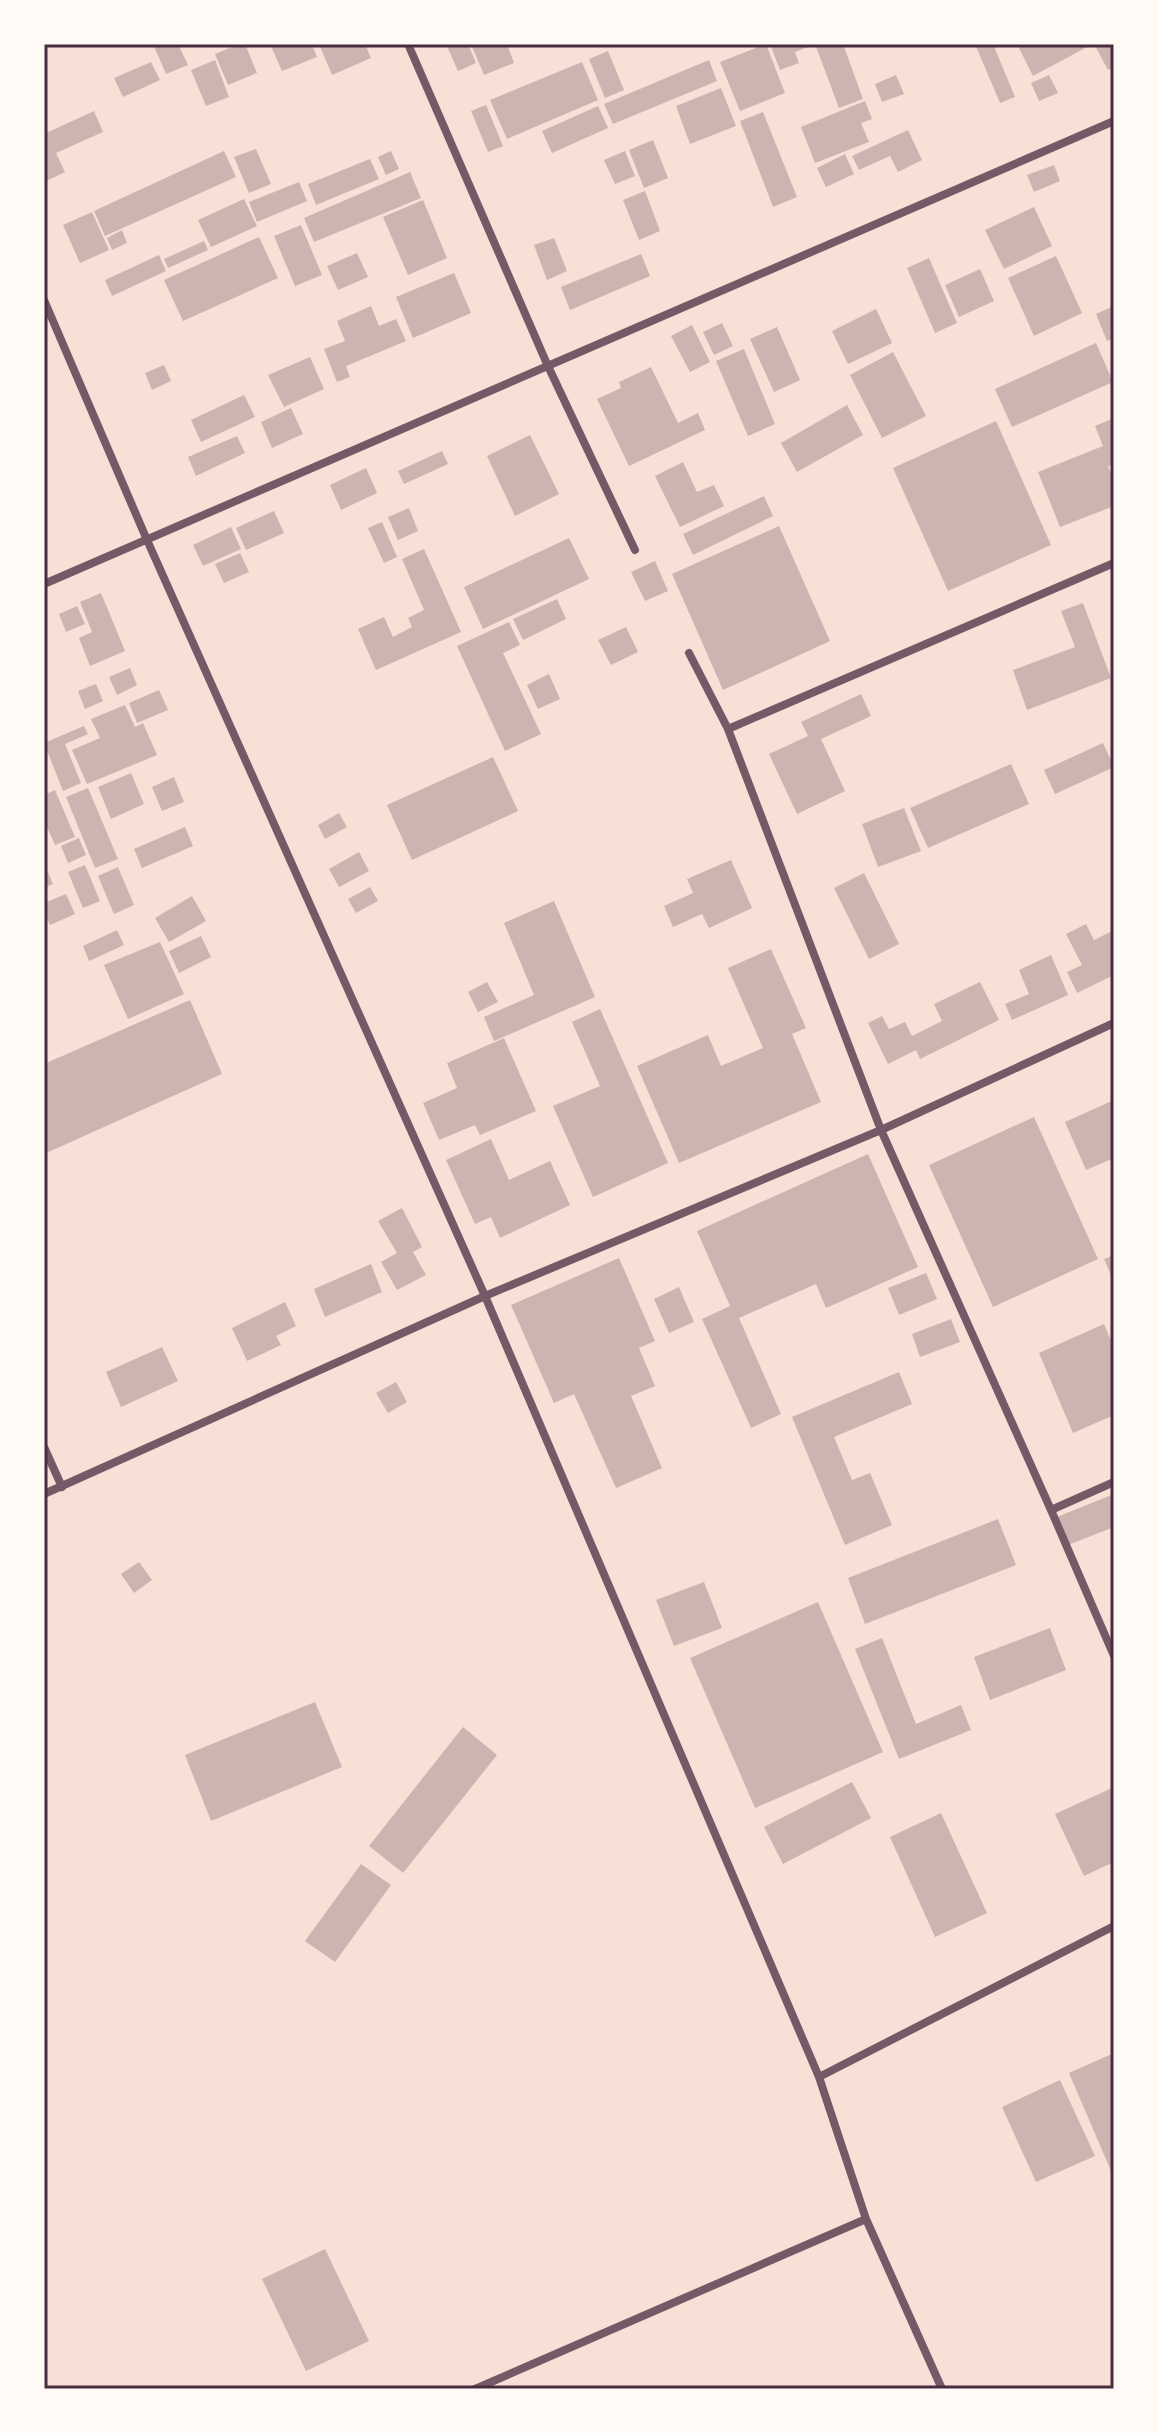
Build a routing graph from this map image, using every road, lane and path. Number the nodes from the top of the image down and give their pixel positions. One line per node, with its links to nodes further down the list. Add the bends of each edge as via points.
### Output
1 (408, 44): 4 (street)
2 (1114, 121): 4 (street)
3 (44, 300): 5 (street)
4 (547, 364): 5 (street); 6 (street)
5 (147, 540): 8 (street); 13 (street)
6 (635, 550)
7 (1114, 563): 10 (street)
8 (44, 584)
9 (689, 653): 10 (street)
10 (728, 729): 12 (street)
11 (1114, 1023): 12 (street)
12 (881, 1130): 13 (street); 18 (street)
13 (485, 1296): 16 (street); 21 (street)
14 (44, 1447): 16 (street)
15 (1114, 1482): 18 (street)
16 (62, 1487): 17 (street)
17 (44, 1494)
18 (1051, 1510): 19 (street)
19 (1114, 1656)
20 (1114, 1926): 21 (street)
21 (819, 2077): 22 (street)
22 (866, 2219): 23 (street); 24 (street)
23 (475, 2389)
24 (942, 2389)

